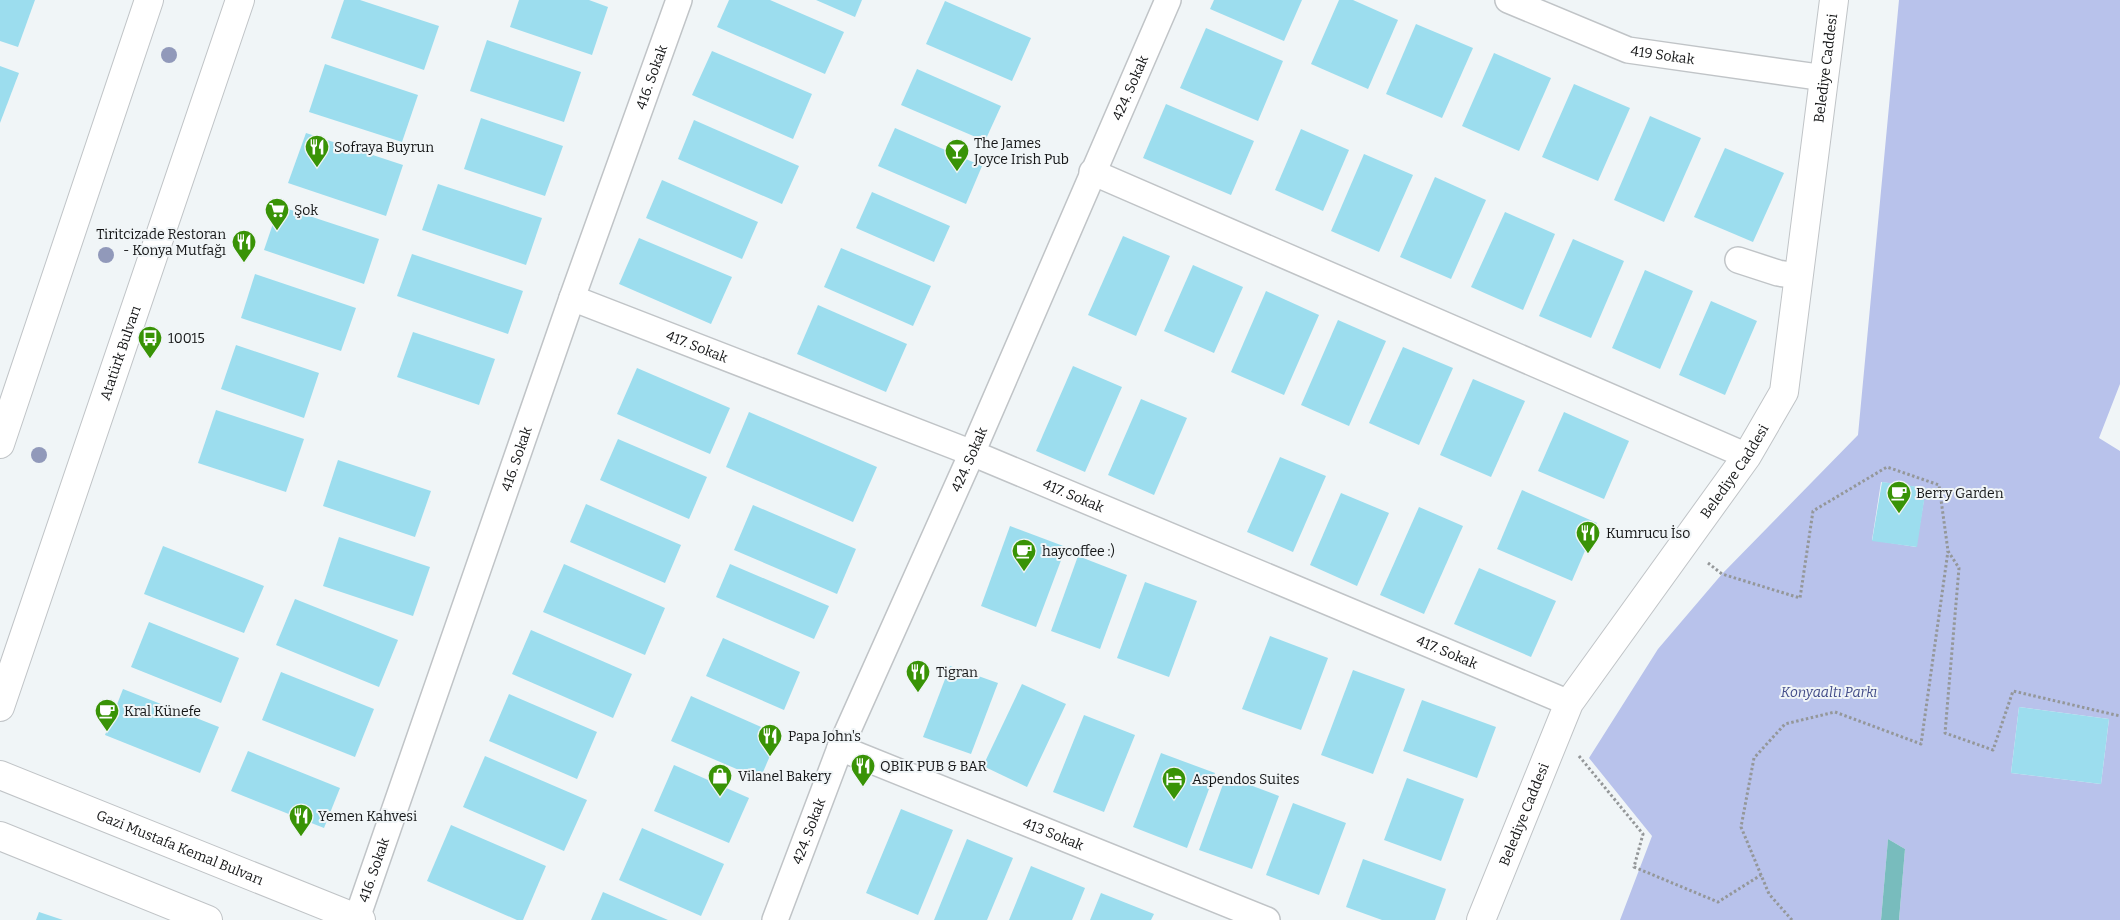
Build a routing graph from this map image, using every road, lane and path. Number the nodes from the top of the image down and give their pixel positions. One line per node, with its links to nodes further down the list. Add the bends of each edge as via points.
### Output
1 (149, 0): 12 (main road)
2 (240, 0): 18 (main road, Atatürk Bulvarı)
3 (679, 0): 11 (street, 416. Sokak)
4 (1168, 0): 8 (street, 424. Sokak)
5 (1508, 0): 7 (street, 419 Sokak, via 1628,50)
6 (1834, 0): 7 (main road, Belediye Caddesi)
7 (1826, 78): 10 (main road, Belediye Caddesi)
8 (1092, 172): 13 (street, 424. Sokak); 14 (street)
9 (1738, 260): 10 (street)
10 (1798, 276): 14 (main road, Belediye Caddesi, via 1784,392)
11 (572, 298): 13 (street, 417. Sokak); 25 (street, 416. Sokak)
12 (0, 444)
13 (972, 453): 17 (street, 417. Sokak); 21 (street, 424. Sokak)
14 (1746, 456): 15 (main road, Belediye Caddesi)
15 (1683, 545): 16 (path, via 1722,574 1800,598 1813,511 1886,467 1939,485); 17 (main road, Belediye Caddesi)
16 (1948, 551): 19 (path, via 1959,568 1945,733 1993,750 2013,691); 24 (path, via 1921,744 1835,712 1785,724 1754,758 1741,827)
17 (1569, 703): 20 (main road, Belediye Caddesi)
18 (0, 707)
19 (2120, 716)
20 (1558, 731): 24 (path, via 1642,834 1634,867 1718,902); 29 (main road, Belediye Caddesi)
21 (840, 748): 27 (street, 424. Sokak); 28 (street, 413 Sokak)
22 (0, 775): 25 (main road, Gazi Mustafa Kemal Bulvarı)
23 (0, 836): 26 (main road)
24 (1761, 875): 30 (path, via 1769,894)
25 (359, 919)
26 (208, 920)
27 (775, 920)
28 (1267, 920)
29 (1482, 920)
30 (1792, 920)

